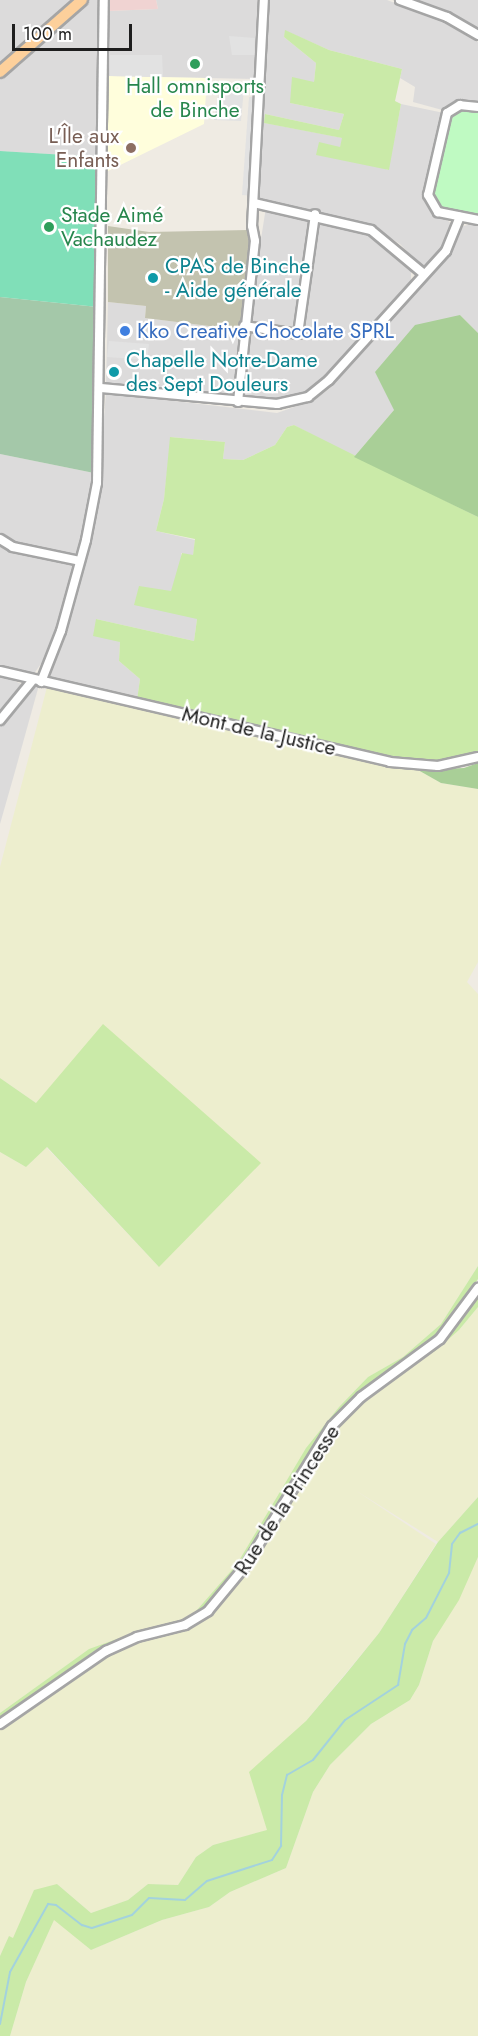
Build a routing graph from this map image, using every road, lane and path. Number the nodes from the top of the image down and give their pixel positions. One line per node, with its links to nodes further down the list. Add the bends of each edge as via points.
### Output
1 (82, 0): 6 (main road)
2 (104, 0): 14 (street)
3 (264, 0): 8 (street)
4 (400, 0): 5 (street, via 447,17)
5 (478, 35)
6 (0, 72)
7 (478, 107): 10 (street, via 460,105 447,113 428,195 438,212)
8 (254, 202): 9 (street); 13 (street, via 255,241)
9 (315, 214): 12 (street, via 378,234); 13 (street, via 298,334)
10 (460, 217): 11 (street); 12 (street, via 454,239)
11 (478, 220)
12 (424, 274): 15 (street, via 319,390 285,404)
13 (244, 326): 15 (street)
14 (101, 388): 15 (street); 17 (street, via 97,483)
15 (238, 402)
16 (0, 538): 17 (street, via 12,547)
17 (80, 561): 19 (street)
18 (0, 671): 19 (street, Mont de la Justice)
19 (36, 681): 20 (street); 21 (street, Mont de la Justice, via 390,762 449,765)
20 (0, 720)
21 (478, 757)
22 (478, 1288): 23 (street, Rue de la Princesse, via 440,1340 361,1396 332,1426 246,1565 202,1617 112,1647)
23 (0, 1724)

